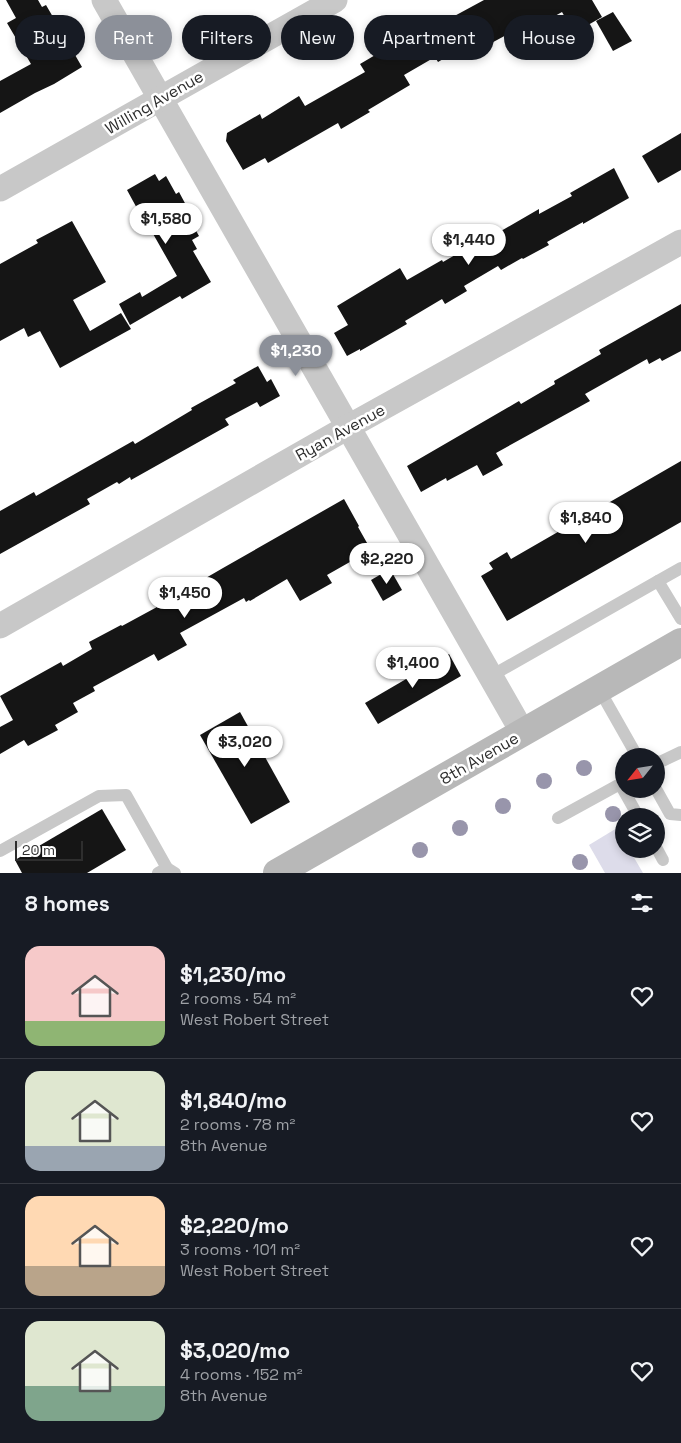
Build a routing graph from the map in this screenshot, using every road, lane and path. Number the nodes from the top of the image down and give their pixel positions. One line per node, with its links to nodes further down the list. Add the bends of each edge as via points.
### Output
1 (104, 0): 3 (street)
2 (335, 0): 3 (street, Willing Avenue)
3 (160, 98): 4 (street, Willing Avenue); 6 (street)
4 (0, 189)
5 (681, 242): 6 (street, Ryan Avenue)
6 (348, 427): 10 (street, Ryan Avenue); 12 (street)
7 (681, 568): 8 (lane)
8 (658, 581): 9 (lane); 12 (lane)
9 (681, 619)
10 (0, 626)
11 (681, 642): 13 (main road, 8th Avenue)
12 (491, 676): 14 (street)
13 (598, 690): 14 (main road, 8th Avenue); 15 (lane)
14 (523, 733): 24 (main road, 8th Avenue)
15 (632, 748)
16 (681, 752): 17 (lane)
17 (665, 760)
18 (615, 787): 21 (lane)
19 (661, 798): 20 (lane, via 670,814)
20 (681, 815)
21 (558, 818)
22 (0, 852): 23 (lane, via 99,796 126,795)
23 (166, 871)
24 (277, 873)

